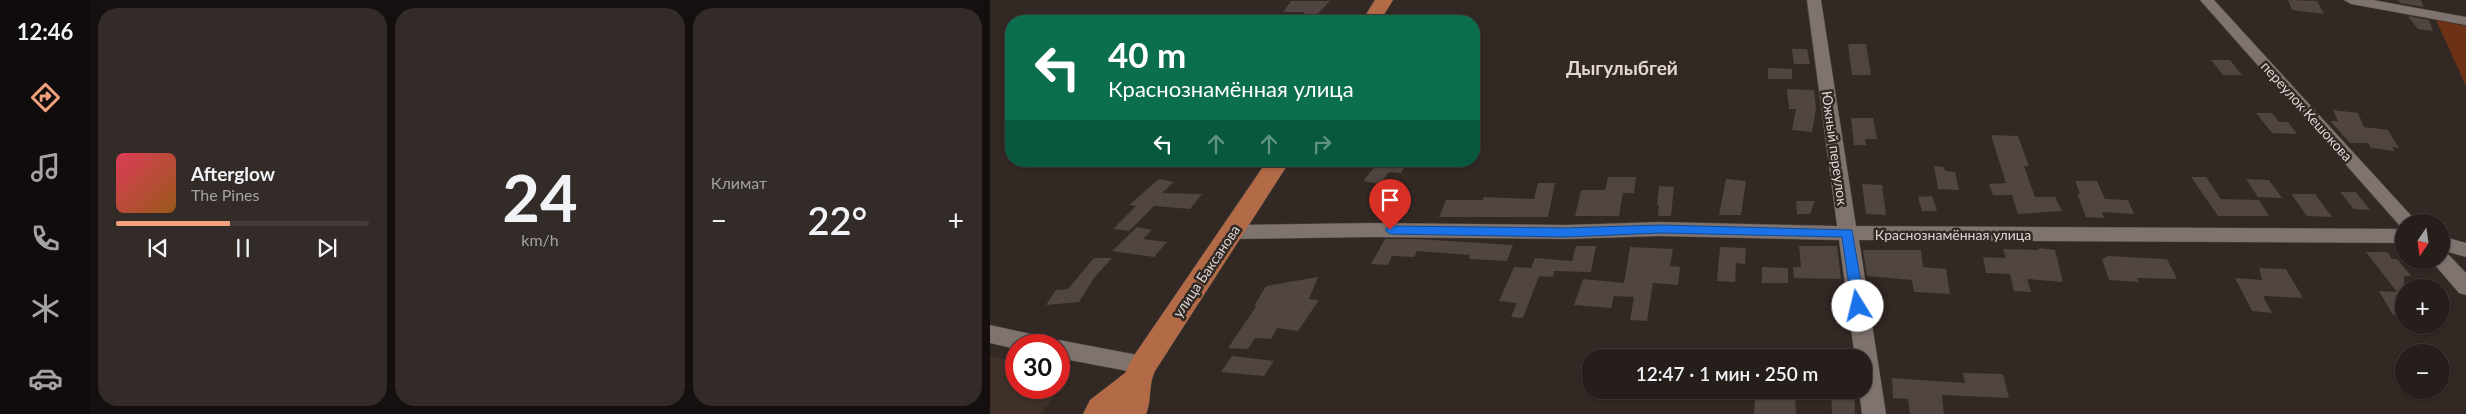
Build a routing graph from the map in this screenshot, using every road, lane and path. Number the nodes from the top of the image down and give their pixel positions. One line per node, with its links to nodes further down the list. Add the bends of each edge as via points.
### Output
1 (1384, 0): 5 (main road)
2 (1814, 0): 10 (street, Южный переулок)
3 (2207, 0): 8 (street, переулок Кешокова)
4 (2350, 0): 6 (street)
5 (1375, 15)
6 (2466, 21)
7 (1275, 167): 9 (main road, улица Баксанова)
8 (2401, 214)
9 (1232, 232): 10 (street, Краснознамённая улица, via 1660,229); 19 (main road, улица Баксанова)
10 (1847, 233): 11 (street, Краснознамённая улица); 22 (street, Южный переулок)
11 (2395, 236)
12 (2450, 246): 13 (street)
13 (2466, 250)
14 (2450, 269): 15 (street)
15 (2466, 287)
16 (990, 334): 17 (street)
17 (1005, 337)
18 (1070, 352): 19 (street)
19 (1139, 373): 20 (main road, улица Баксанова); 21 (main road)
20 (1098, 414)
21 (1130, 414)
22 (1874, 414)

